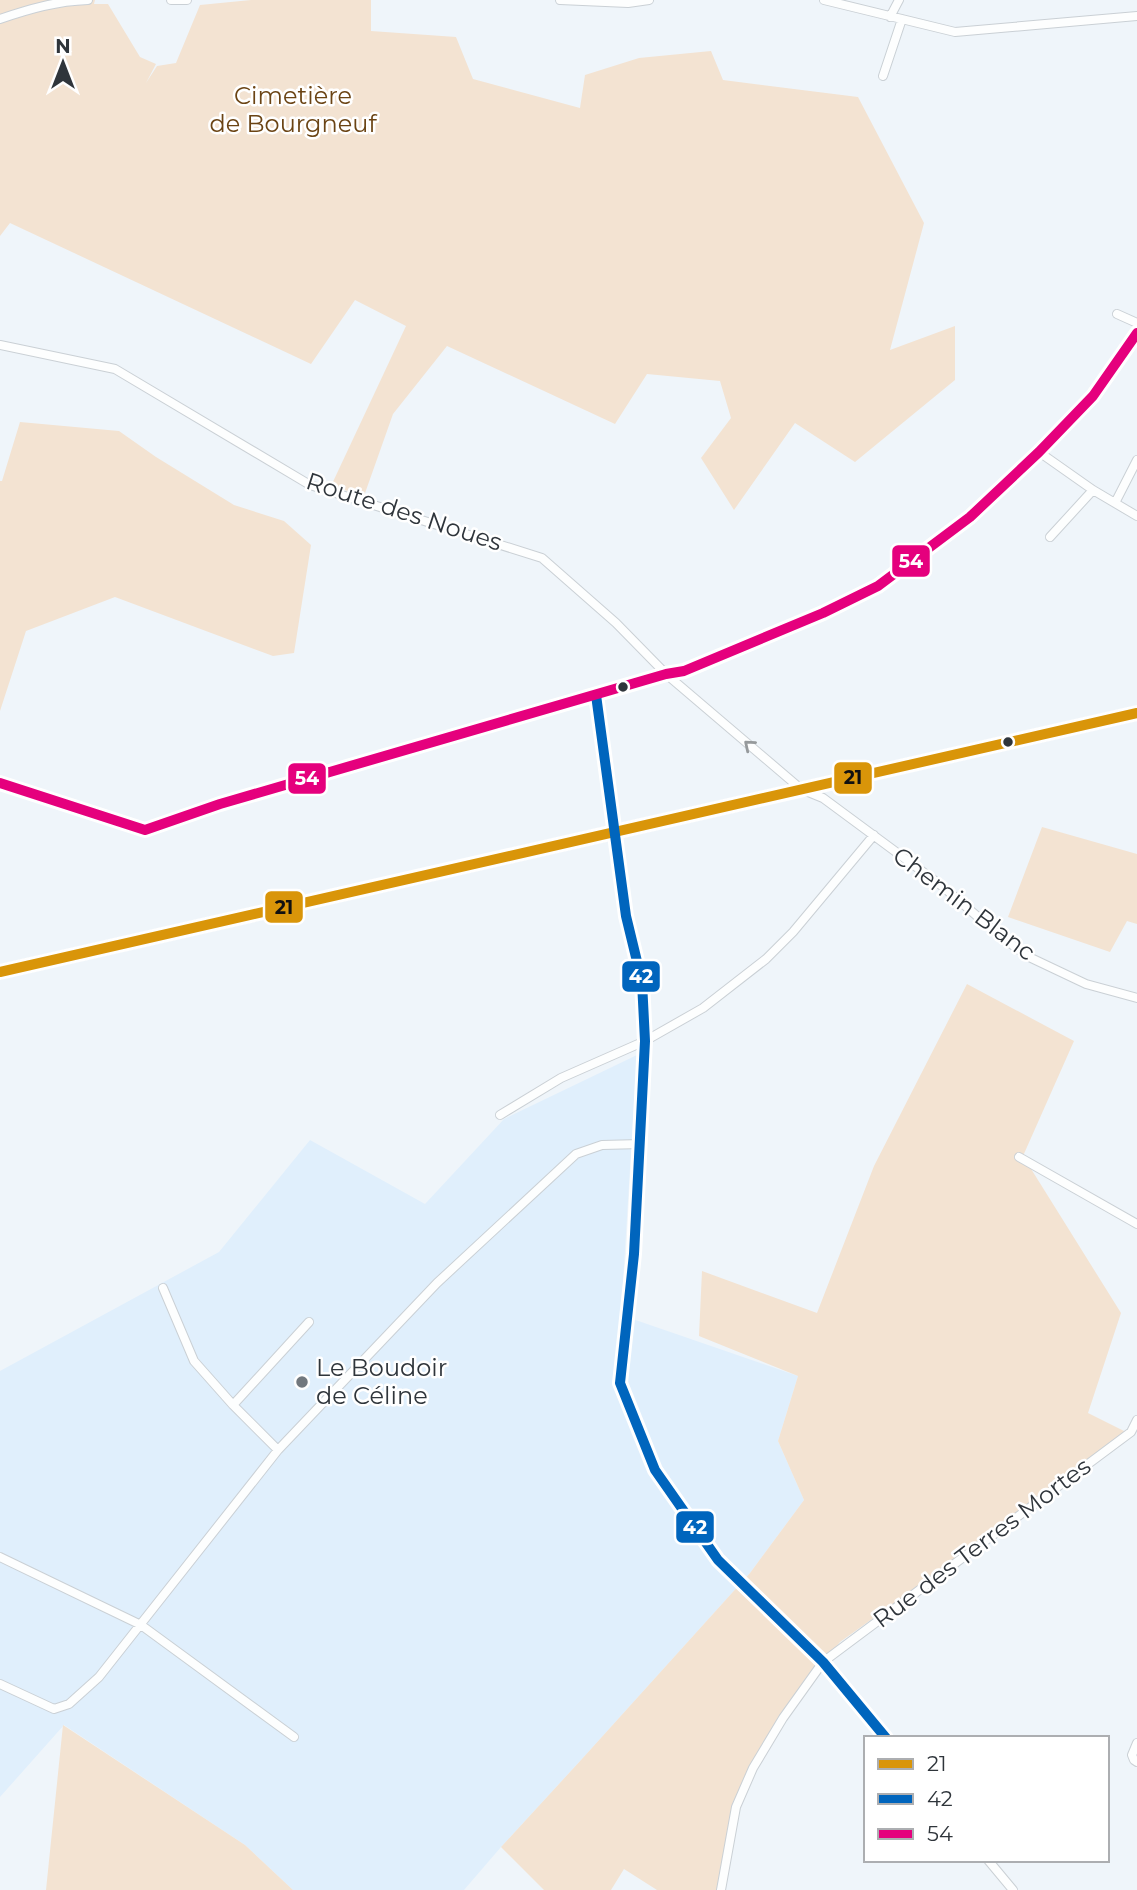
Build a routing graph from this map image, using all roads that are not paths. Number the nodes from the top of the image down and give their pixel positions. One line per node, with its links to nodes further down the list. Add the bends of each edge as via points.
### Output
1 (88, 0): 10 (street, via 66,1)
2 (171, 0): 3 (street)
3 (187, 0)
4 (560, 0): 5 (street)
5 (649, 0)
6 (824, 0): 9 (street)
7 (900, 0): 9 (street)
8 (1137, 16): 11 (street, via 956,32)
9 (890, 17): 11 (street)
10 (0, 19)
11 (902, 19): 12 (street)
12 (883, 76)
13 (1117, 314): 14 (street)
14 (1137, 323)
15 (1137, 333): 17 (street, via 1093,396)
16 (0, 345): 23 (street, Route des Noues, via 116,369 310,485 541,558)
17 (1039, 452): 19 (street); 23 (street, via 970,516 878,586 684,671)
18 (1137, 460): 20 (street)
19 (1093, 490): 20 (street); 22 (street)
20 (1115, 503): 21 (street)
21 (1137, 516)
22 (1050, 537)
23 (666, 674): 24 (street); 27 (street, Route des Noues, one-way to 23)
24 (596, 695): 26 (street, via 145,830); 28 (street)
25 (1137, 713): 27 (main road)
26 (0, 783)
27 (801, 789): 28 (main road); 29 (street, Chemin Blanc, via 823,798)
28 (614, 832): 30 (main road); 32 (street, via 626,916 642,982)
29 (874, 835): 31 (street, Chemin Blanc, via 1029,957 1086,984); 32 (street, via 766,959 703,1008)
30 (0, 972)
31 (1137, 998)
32 (645, 1041): 33 (street, via 561,1077); 34 (street)
33 (499, 1115)
34 (641, 1144): 42 (street, via 602,1145 576,1154 437,1283); 45 (street, via 635,1254 620,1383 655,1470 718,1560)
35 (1019, 1157): 36 (street)
36 (1137, 1224)
37 (163, 1289): 39 (street, via 194,1361)
38 (309, 1322): 39 (street)
39 (233, 1405): 42 (street)
40 (1137, 1420): 41 (street, Rue des Terres Mortes)
41 (1134, 1434): 45 (street, Rue des Terres Mortes)
42 (278, 1450): 44 (street)
43 (0, 1557): 44 (street)
44 (141, 1625): 46 (street, via 99,1677 69,1704 54,1709); 48 (street)
45 (822, 1662): 47 (street); 52 (street, Rue des Terres Mortes, via 753,1768 736,1807)
46 (0, 1684)
47 (884, 1736)
48 (294, 1737)
49 (1137, 1743): 50 (street, via 1132,1755)
50 (1137, 1762)
51 (990, 1862): 53 (street)
52 (721, 1890)
53 (1013, 1890)

